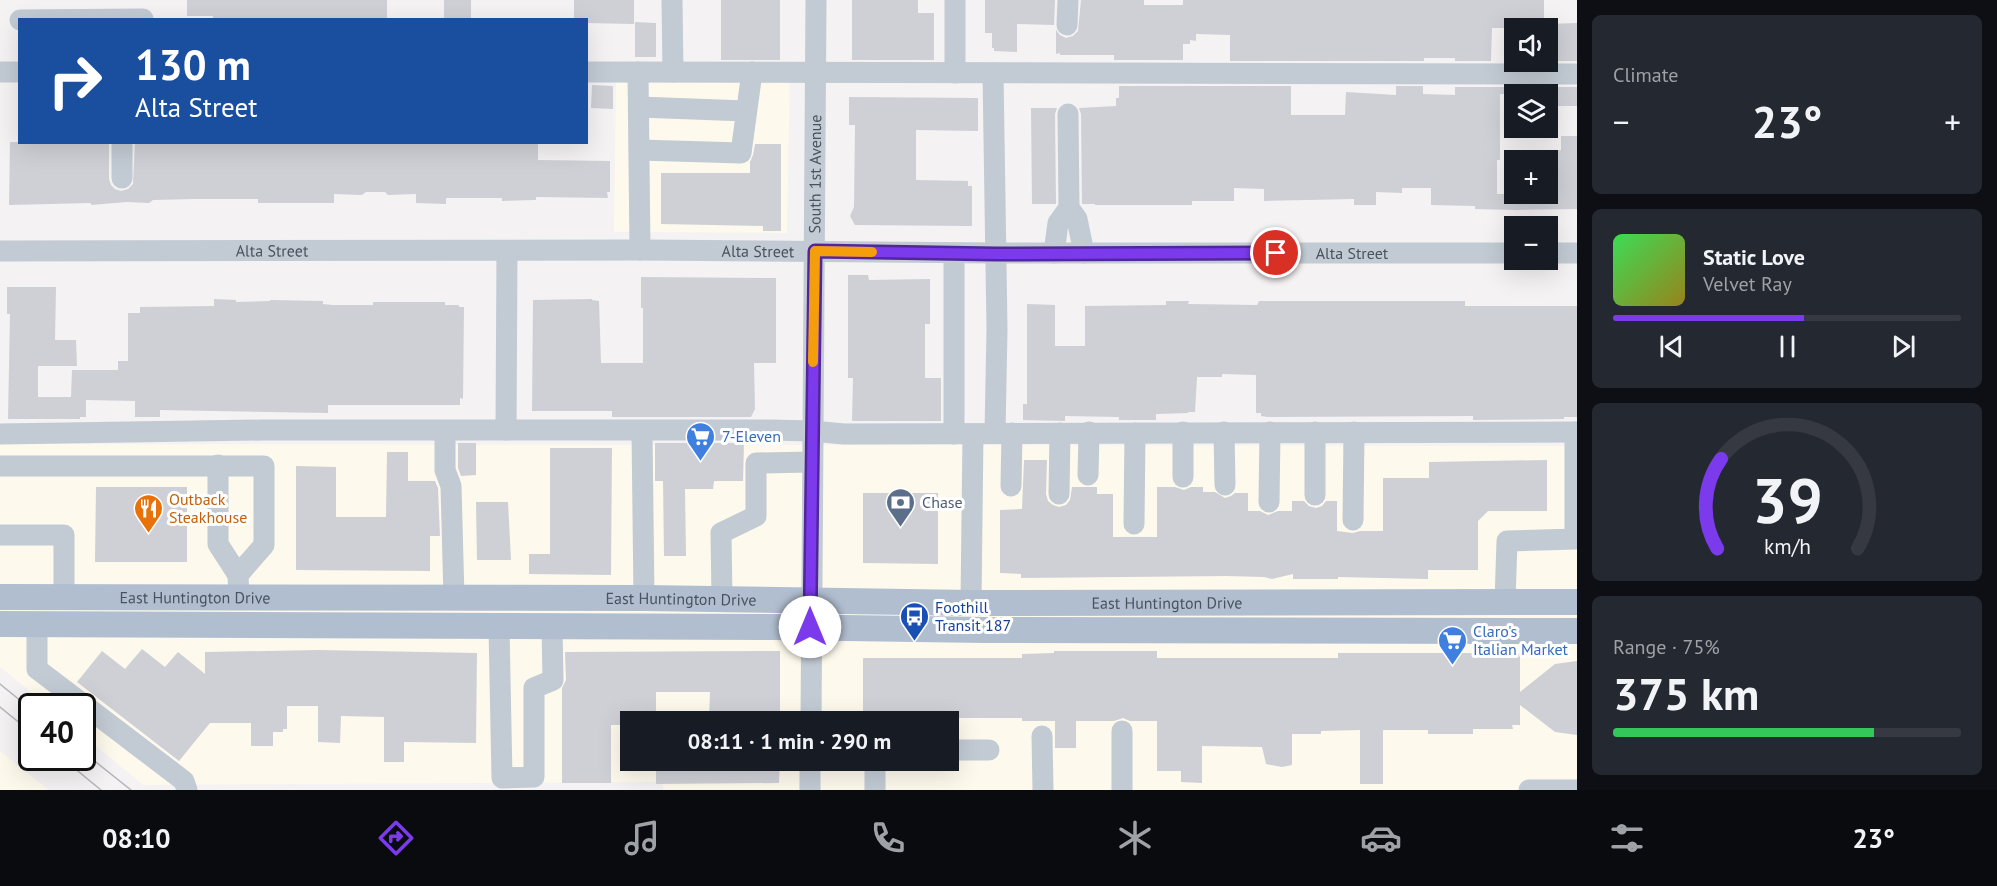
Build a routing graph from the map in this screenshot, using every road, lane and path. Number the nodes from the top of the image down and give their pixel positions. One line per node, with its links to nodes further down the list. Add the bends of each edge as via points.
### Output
1 (672, 0): 12 (street)
2 (816, 0): 14 (street, South 1st Avenue)
3 (955, 0): 15 (street)
4 (1068, 0): 7 (street)
5 (0, 20): 6 (street)
6 (18, 20)
7 (1067, 25)
8 (0, 72): 9 (street)
9 (18, 72)
10 (588, 72): 11 (street)
11 (638, 72): 12 (street); 18 (street)
12 (673, 72): 13 (street)
13 (752, 72): 14 (street); 19 (street)
14 (815, 73): 15 (street); 28 (street, South 1st Avenue)
15 (955, 73): 16 (street)
16 (993, 73): 17 (street); 35 (street)
17 (1577, 74)
18 (639, 107): 19 (street); 22 (street)
19 (746, 111): 22 (street, via 741,153)
20 (1068, 114): 24 (street)
21 (122, 144): 23 (street)
22 (639, 150): 25 (street)
23 (122, 178)
24 (1069, 208): 30 (street, via 1058,223); 31 (street, via 1077,219)
25 (640, 250): 27 (street, Alta Street); 28 (street, Alta Street)
26 (0, 251): 27 (street, Alta Street)
27 (507, 251): 37 (street)
28 (815, 251): 29 (street, Alta Street); 40 (street, South 1st Avenue)
29 (954, 253): 35 (street, Alta Street); 52 (street)
30 (1054, 253): 31 (street, Alta Street); 35 (street, Alta Street)
31 (1084, 253): 32 (street, Alta Street)
32 (1504, 253)
33 (1558, 253): 34 (street)
34 (1577, 253)
35 (996, 254): 48 (street)
36 (263, 430): 39 (street); 51 (street); 56 (street)
37 (506, 430): 38 (street); 39 (street)
38 (642, 430): 40 (street); 71 (street)
39 (444, 431): 70 (street, via 445,470 452,486)
40 (812, 431): 52 (street); 53 (street, South 1st Avenue)
41 (1089, 432): 49 (street); 50 (street); 57 (street)
42 (1184, 432): 43 (street); 50 (street); 58 (street)
43 (1224, 432): 44 (street); 59 (street)
44 (1270, 432): 45 (street); 63 (street)
45 (1315, 432): 46 (street); 62 (street)
46 (1354, 432): 47 (street); 64 (street)
47 (1576, 432): 74 (street, via 1575,539 1507,541)
48 (1004, 433): 49 (street); 52 (street); 60 (street)
49 (1060, 433): 61 (street)
50 (1135, 433): 65 (street)
51 (0, 434)
52 (964, 434): 76 (street)
53 (812, 462): 72 (street, via 756,463 756,516 721,532); 73 (street, South 1st Avenue)
54 (218, 465): 55 (street); 56 (street); 67 (street, via 218,544)
55 (0, 466)
56 (264, 466): 67 (street, via 264,544)
57 (1088, 475)
58 (1183, 477)
59 (1225, 485)
60 (1011, 486)
61 (1059, 494)
62 (1315, 495)
63 (1269, 502)
64 (1353, 520)
65 (1134, 524)
66 (0, 535): 69 (street, via 64,535)
67 (238, 586): 69 (main road, East Huntington Drive); 70 (main road, East Huntington Drive)
68 (0, 597): 69 (main road, East Huntington Drive)
69 (64, 597)
70 (454, 598): 71 (main road, East Huntington Drive)
71 (644, 598): 72 (main road, East Huntington Drive)
72 (722, 599): 73 (main road, East Huntington Drive)
73 (811, 601): 76 (main road, East Huntington Drive); 79 (street, South 1st Avenue)
74 (1505, 602): 75 (main road, East Huntington Drive); 76 (main road, East Huntington Drive)
75 (1577, 602)
76 (971, 603)
77 (0, 624): 78 (main road, East Huntington Drive)
78 (37, 624): 81 (main road, East Huntington Drive); 90 (street, via 37,669 184,782)
79 (810, 627): 80 (main road, East Huntington Drive); 82 (main road, East Huntington Drive); 83 (street, South 1st Avenue)
80 (1577, 631)
81 (499, 637): 82 (main road, East Huntington Drive); 82 (street, via 502,778 534,777)
82 (552, 637)
83 (810, 711)
84 (1122, 731): 94 (street)
85 (1042, 735): 93 (street)
86 (959, 750): 87 (street)
87 (989, 750)
88 (810, 771): 91 (street)
89 (875, 771): 92 (street)
90 (187, 790)
91 (810, 790)
92 (875, 790)
93 (1042, 790)
94 (1122, 790)
95 (1529, 790): 96 (street)
96 (1577, 790)

